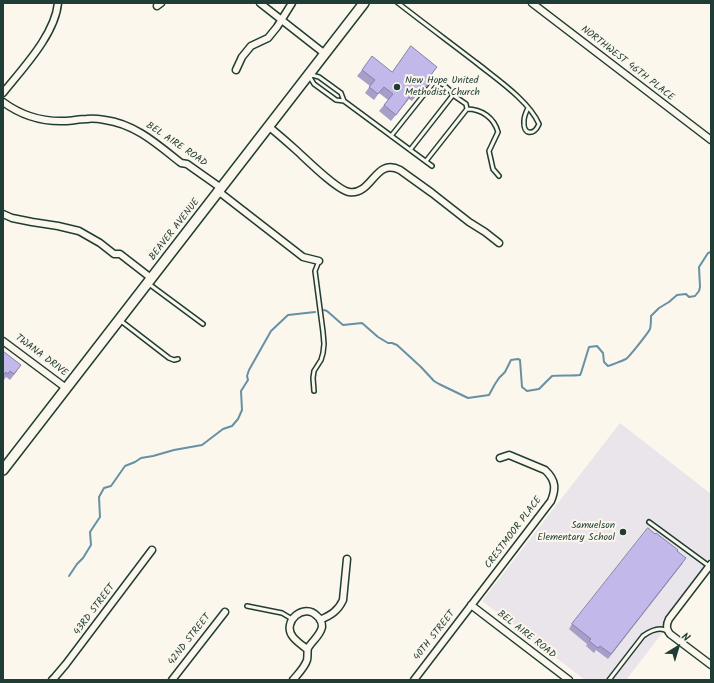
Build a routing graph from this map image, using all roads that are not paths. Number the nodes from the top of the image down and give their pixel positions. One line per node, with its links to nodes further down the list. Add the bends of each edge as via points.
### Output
1 (58, 3): 11 (street, via 54,21 43,42)
2 (260, 3): 7 (street)
3 (292, 3): 7 (street)
4 (364, 3): 8 (main road, BEAVER AVENUE)
5 (398, 3): 15 (lane, via 510,90)
6 (532, 3): 19 (street, NORTHWEST 46TH PLACE)
7 (281, 20): 8 (street); 9 (street, via 268,38 251,46)
8 (324, 54): 10 (main road, BEAVER AVENUE)
9 (236, 70)
10 (308, 74): 13 (lane, via 314,84 336,100); 13 (lane, via 319,77 341,93); 17 (main road, BEAVER AVENUE)
11 (3, 93)
12 (453, 95): 16 (lane, via 466,104); 18 (lane, via 442,84 434,82); 20 (lane)
13 (344, 101): 18 (lane)
14 (3, 102): 24 (street, BEL AIRE ROAD, via 25,115 44,120 66,121 86,118 129,126 145,134)
15 (528, 108): 15 (lane, via 539,124 531,133 528,133 524,126)
16 (467, 109): 21 (lane); 23 (lane, via 480,110 497,126 498,132 489,151 493,169)
17 (268, 126): 24 (main road, BEAVER AVENUE); 26 (street, via 344,191 361,190 382,170 395,168)
18 (391, 136): 20 (lane)
19 (711, 140)
20 (410, 150): 21 (lane)
21 (426, 161): 22 (lane)
22 (432, 166)
23 (499, 176)
24 (219, 190): 27 (street, BEL AIRE ROAD, via 303,257); 28 (main road, BEAVER AVENUE)
25 (3, 214): 28 (street, via 79,231 114,254 120,254)
26 (499, 243)
27 (319, 262): 34 (lane, via 315,271 324,344 321,360 314,371)
28 (149, 281): 29 (main road, BEAVER AVENUE); 30 (lane)
29 (119, 320): 32 (lane, via 169,358); 33 (main road, BEAVER AVENUE)
30 (203, 324)
31 (3, 341): 33 (street, TWANA DRIVE)
32 (178, 359)
33 (66, 388): 36 (main road, BEAVER AVENUE)
34 (314, 392)
35 (500, 458): 41 (street, CRESTMOOR PLACE, via 509,455 545,470 554,481 555,488 551,501)
36 (3, 470)
37 (648, 522): 40 (lane)
38 (152, 550): 50 (street, 43RD STREET)
39 (347, 559): 45 (street, via 343,600 336,611)
40 (710, 565): 46 (street, via 669,619 666,627)
41 (471, 605): 49 (street, 40TH STREET); 54 (street, BEL AIRE ROAD)
42 (247, 606): 44 (lane, via 282,613)
43 (224, 612): 51 (street, 42ND STREET)
44 (292, 619): 45 (street, via 300,612 306,611 315,614); 47 (street, via 291,634)
45 (320, 620): 47 (street, via 320,633)
46 (670, 634): 48 (street); 55 (lane, via 663,629 648,632)
47 (307, 649): 52 (street, via 307,660)
48 (711, 665)
49 (416, 678): 53 (street)
50 (52, 680)
51 (172, 680)
52 (293, 680)
53 (424, 680)
54 (569, 680)
55 (609, 680)

